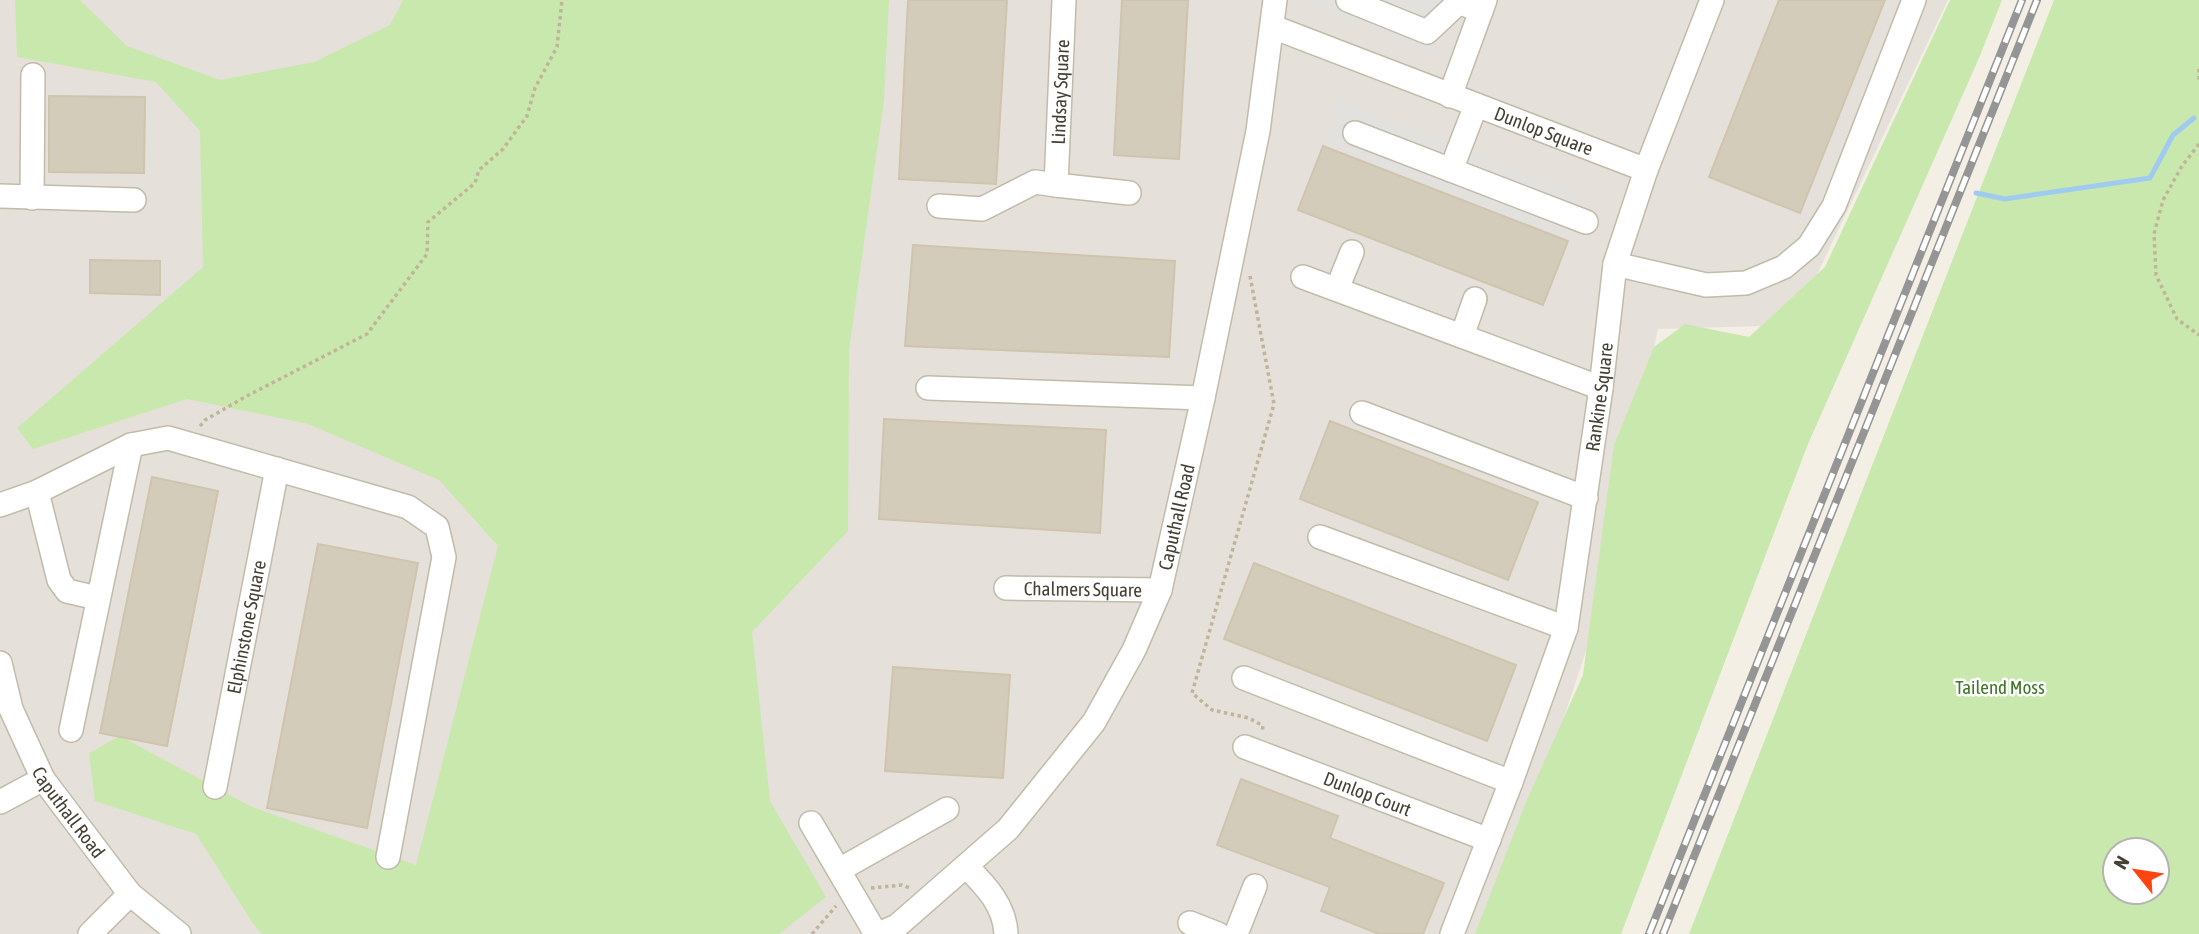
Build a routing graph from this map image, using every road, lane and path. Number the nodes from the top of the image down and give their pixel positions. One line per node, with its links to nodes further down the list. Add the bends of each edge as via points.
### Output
1 (562, 0): 38 (path, via 557,47 535,88 527,116 503,149 479,170 475,183 428,222 427,254 367,334 205,420)
2 (1064, 0): 19 (street, Lindsay Square)
3 (1275, 0): 9 (street, Caputhall Road)
4 (1348, 0): 7 (street, via 1427,32)
5 (1712, 0): 18 (street)
6 (1914, 0): 27 (street, via 1834,206 1809,246 1784,267 1746,283 1706,285)
7 (1459, 2): 8 (street)
8 (1483, 5): 13 (street)
9 (1273, 27): 13 (street, Dunlop Square); 36 (street, Caputhall Road, via 1258,131)
10 (2199, 69): 12 (path)
11 (33, 75): 22 (street)
12 (2199, 81)
13 (1450, 96): 14 (street, Dunlop Square)
14 (1476, 105): 17 (street); 18 (street, Dunlop Square)
15 (1355, 133): 17 (street)
16 (2199, 145): 32 (path, via 2163,200 2154,234 2156,275 2177,319)
17 (1451, 170): 25 (street)
18 (1646, 170): 27 (street, Rankine Square)
19 (1056, 185): 20 (street); 24 (street, via 1035,182 982,209)
20 (1129, 192)
21 (0, 197): 22 (street)
22 (32, 198): 23 (street)
23 (134, 200)
24 (939, 206)
25 (1586, 222)
26 (1352, 252): 30 (street)
27 (1615, 264): 35 (street, Rankine Square)
28 (1248, 265): 52 (path, via 1274,404 1192,693 1212,710 1250,718 1263,726)
29 (1303, 277): 30 (street)
30 (1337, 289): 33 (street)
31 (1475, 299): 33 (street)
32 (2199, 335)
33 (1462, 336): 35 (street)
34 (928, 388): 36 (street)
35 (1601, 388): 42 (street, Rankine Square)
36 (1203, 398): 46 (street, Caputhall Road)
37 (1362, 413): 42 (street)
38 (184, 443): 39 (street, via 168,438); 40 (street)
39 (131, 445): 41 (street); 47 (street)
40 (276, 469): 55 (street, Elphinstone Square); 60 (street, via 408,507 437,527 444,557)
41 (37, 492): 43 (street); 47 (street, via 59,580 67,591)
42 (1586, 498): 48 (street, Rankine Square)
43 (0, 505)
44 (1320, 537): 48 (street)
45 (1006, 588): 46 (street, Chalmers Square)
46 (1160, 590): 61 (street, Caputhall Road, via 1134,650 1094,722 1008,830)
47 (97, 598): 51 (street)
48 (1566, 628): 54 (street, Rankine Square)
49 (0, 663): 53 (street, Caputhall Road, via 11,709)
50 (1244, 678): 54 (street)
51 (71, 730)
52 (1251, 749): 59 (street, Dunlop Court)
53 (43, 779): 56 (street); 64 (street, Caputhall Road)
54 (1511, 782): 59 (street, Rankine Square)
55 (215, 787)
56 (0, 802)
57 (947, 809): 62 (street)
58 (811, 823): 62 (street)
59 (1489, 840): 72 (street, Rankine Square)
60 (388, 856)
61 (967, 867): 68 (street, Caputhall Road, via 897,926); 69 (street, via 989,888 1006,921)
62 (839, 870): 68 (street)
63 (1255, 886): 71 (street)
64 (130, 894): 66 (street); 67 (street, Caputhall Road)
65 (1190, 923): 70 (street)
66 (90, 934)
67 (179, 934)
68 (877, 934)
69 (1006, 934)
70 (1218, 934)
71 (1236, 934)
72 (1452, 934)

